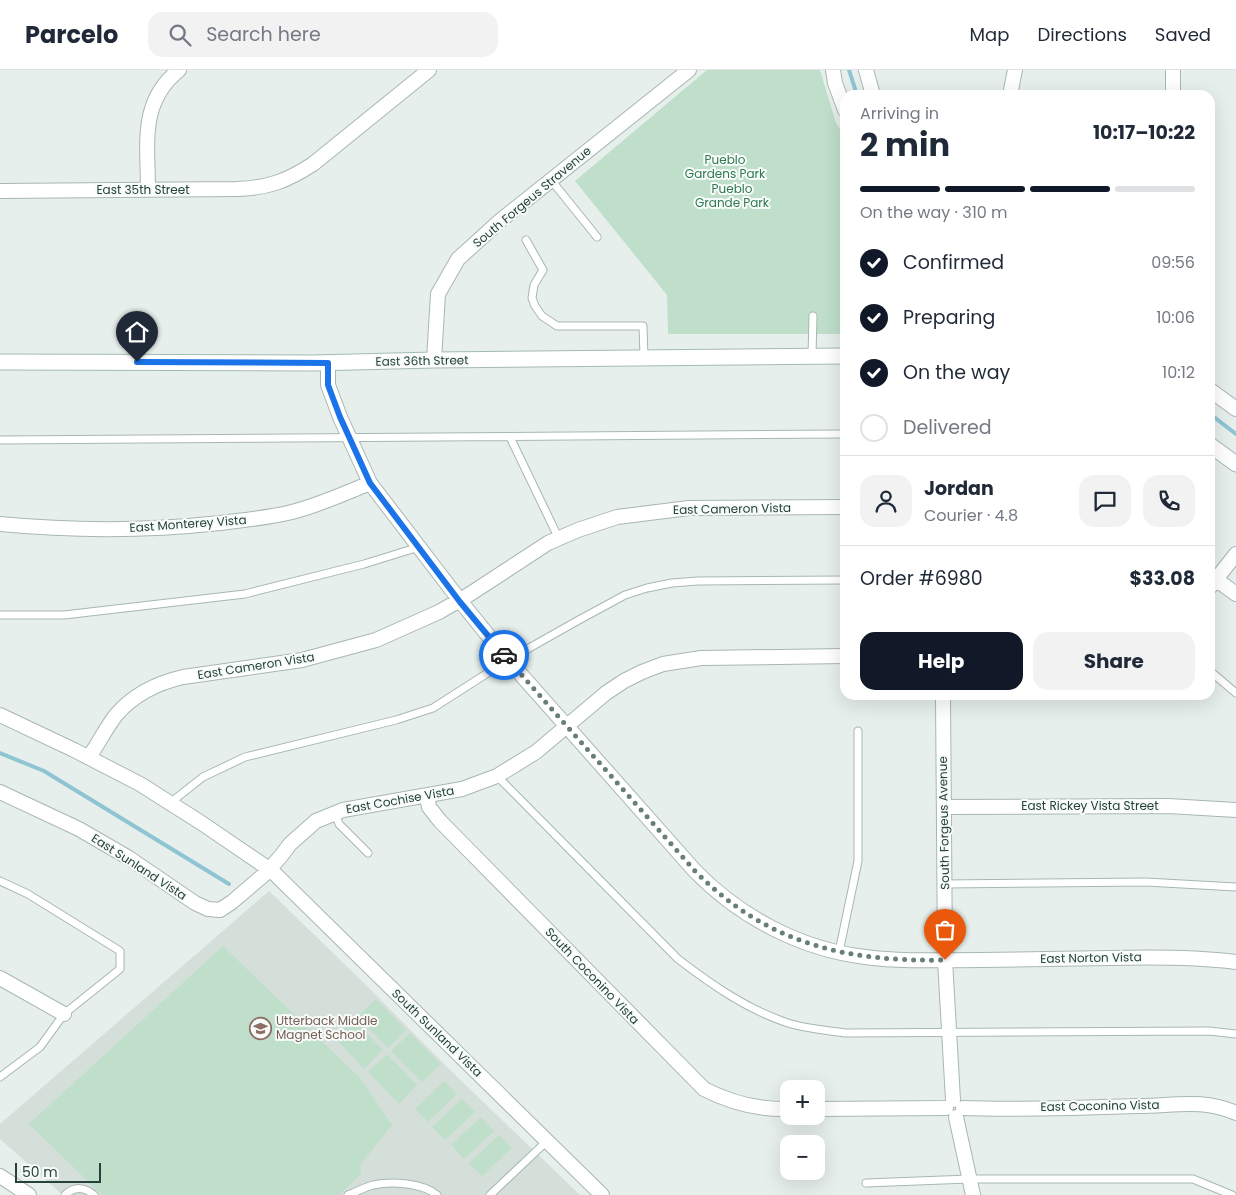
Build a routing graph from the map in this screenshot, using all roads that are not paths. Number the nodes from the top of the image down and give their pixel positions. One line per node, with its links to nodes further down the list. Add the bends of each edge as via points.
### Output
1 (179, 70): 13 (street, via 154,99 148,124)
2 (429, 70): 13 (street, East 35th Street, via 296,175 258,188)
3 (689, 70): 12 (street, South Forgeus Stravenue)
4 (833, 70): 11 (street)
5 (866, 70): 8 (street)
6 (1015, 70): 9 (street)
7 (1173, 70): 10 (street)
8 (872, 90)
9 (1011, 90)
10 (1173, 90)
11 (840, 97)
12 (551, 180): 15 (lane); 21 (street, South Forgeus Stravenue, via 458,259 438,294)
13 (148, 190): 14 (street, East 35th Street)
14 (0, 191)
15 (597, 238)
16 (526, 240): 20 (lane, via 543,270 534,285 532,298 542,316 557,326 643,326)
17 (813, 316): 19 (lane)
18 (840, 356): 19 (main road, East 36th Street)
19 (812, 357): 20 (main road, East 36th Street)
20 (644, 358): 21 (main road, East 36th Street)
21 (434, 360): 23 (main road, East 36th Street)
22 (0, 362): 23 (main road, East 36th Street)
23 (328, 363): 28 (street, East Norton Vista, via 328,385)
24 (1215, 394): 25 (street)
25 (1236, 409)
26 (840, 434): 27 (lane)
27 (510, 437): 28 (lane); 35 (lane)
28 (349, 438): 29 (lane); 32 (street, East Norton Vista)
29 (0, 440)
30 (1215, 449): 31 (main road)
31 (1236, 464)
32 (370, 483): 34 (street, East Monterey Vista, via 328,500 264,518 128,529); 36 (street, East Norton Vista)
33 (840, 507): 35 (street, East Cameron Vista, via 689,508 649,512 617,517)
34 (0, 524)
35 (558, 539): 42 (street, East Cameron Vista)
36 (419, 547): 42 (street, East Norton Vista); 43 (lane, via 245,594 64,615)
37 (1236, 554): 39 (street)
38 (840, 580): 45 (lane, via 698,581 647,588 625,595)
39 (1215, 580)
40 (1215, 584): 41 (street)
41 (1236, 594)
42 (459, 600): 45 (street, East Norton Vista); 52 (street, East Cameron Vista, via 376,640 302,660 183,677 151,686 116,714)
43 (0, 615)
44 (840, 656): 50 (street, East Cochise Vista, via 701,658 663,664 624,681)
45 (508, 660): 50 (street, East Norton Vista); 56 (lane, via 433,708 245,757 203,777)
46 (1215, 675): 47 (lane)
47 (1236, 693)
48 (942, 700): 58 (street, South Forgeus Avenue)
49 (0, 715): 52 (street)
50 (567, 725): 53 (street, East Cochise Vista, via 536,752); 65 (street, East Norton Vista, via 695,871 721,895 776,930)
51 (858, 731): 65 (lane, via 858,861)
52 (89, 758): 56 (street)
53 (497, 776): 55 (street, East Cochise Vista, via 462,789); 70 (lane, via 678,960 747,1006 788,1023 845,1034)
54 (0, 792): 61 (street, East Sunland Vista, via 79,829 208,909 220,910)
55 (427, 796): 59 (street, East Cochise Vista, via 385,801); 74 (street, South Coconino Vista, via 429,807 440,821 704,1089 743,1105)
56 (170, 803): 61 (street)
57 (1231, 806): 58 (street, East Rickey Vista Street)
58 (944, 807): 63 (street, South Forgeus Avenue)
59 (335, 813): 60 (lane, via 339,824); 61 (street, East Cochise Vista, via 316,821 300,834)
60 (368, 853)
61 (271, 870): 77 (street, South Sunland Vista)
62 (0, 880): 69 (lane, via 120,951 120,969)
63 (944, 884): 64 (lane, via 1146,882); 66 (street, South Forgeus Avenue)
64 (1236, 887)
65 (839, 952): 66 (street, East Norton Vista, via 891,960)
66 (945, 960): 67 (street, East Norton Vista, via 1164,957); 70 (street, South Forgeus Avenue)
67 (1236, 962)
68 (0, 978): 69 (street)
69 (64, 1014): 72 (lane, via 40,1047)
70 (948, 1033): 71 (lane, via 1209,1031); 73 (street, South Forgeus Avenue)
71 (1236, 1034)
72 (0, 1077)
73 (955, 1108): 75 (street); 76 (street, East Coconino Vista, via 1142,1106 1193,1102); 79 (street, South Forgeus Avenue)
74 (780, 1109)
75 (825, 1109)
76 (1236, 1113)
77 (547, 1140): 86 (lane); 87 (street, South Sunland Vista)
78 (0, 1176): 81 (street)
79 (969, 1179): 80 (lane); 88 (street, South Forgeus Avenue); 89 (lane, via 1193,1179)
80 (866, 1183)
81 (29, 1195)
82 (65, 1195): 83 (lane, via 80,1188)
83 (94, 1195)
84 (348, 1195): 85 (lane, via 374,1185 404,1182)
85 (437, 1195)
86 (490, 1195)
87 (602, 1195)
88 (973, 1195)
89 (1232, 1195)

